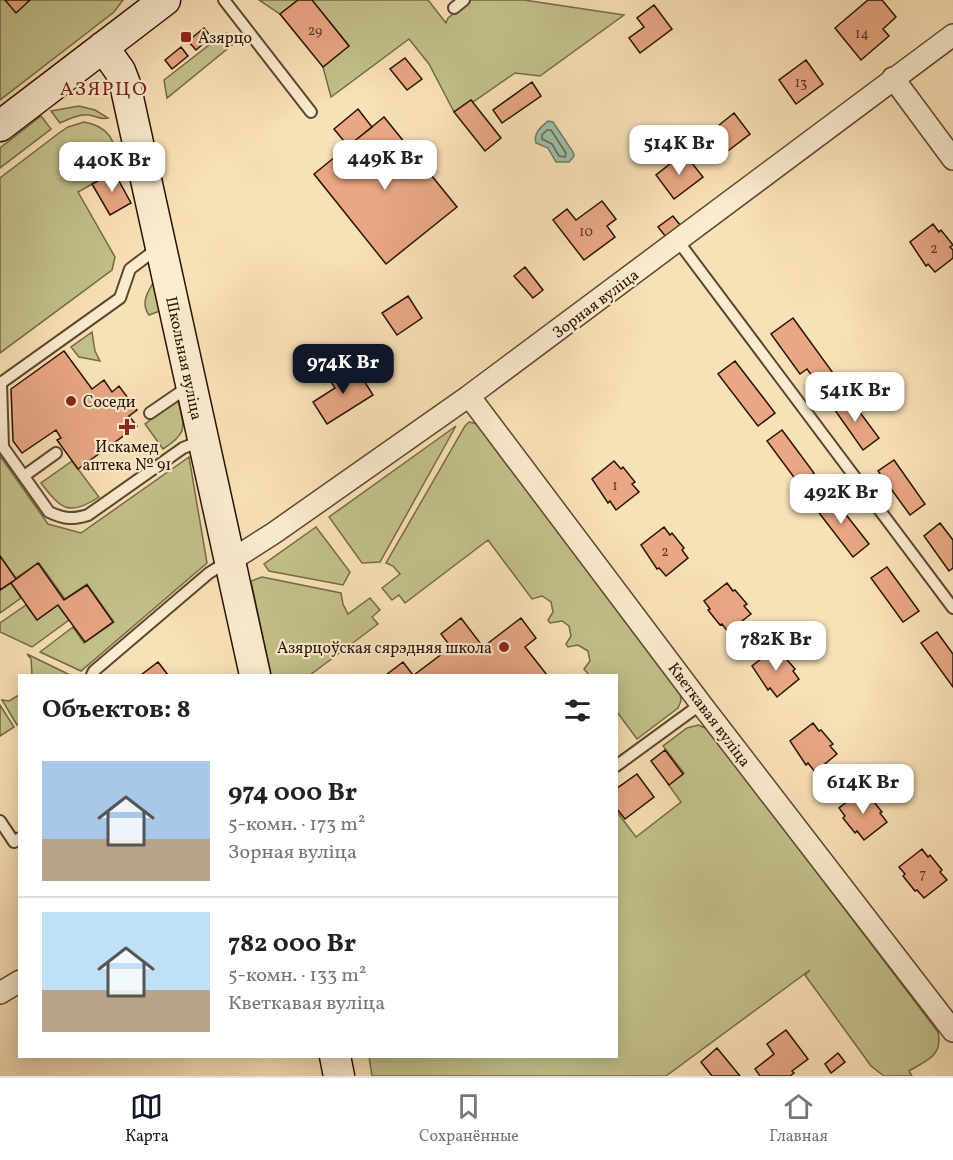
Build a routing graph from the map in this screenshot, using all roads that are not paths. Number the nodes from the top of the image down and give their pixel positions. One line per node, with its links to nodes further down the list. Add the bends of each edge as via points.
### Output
1 (224, 0): 8 (lane)
2 (465, 0): 4 (lane)
3 (156, 3): 6 (street)
4 (454, 8)
5 (953, 35): 7 (street, Зорная вуліца)
6 (103, 47): 9 (street); 12 (street, Школьная вуліца, via 125,84)
7 (893, 78): 10 (street); 11 (street, Зорная вуліца)
8 (311, 112)
9 (0, 126)
10 (953, 159)
11 (678, 241): 14 (street, Зорная вуліца); 20 (lane)
12 (160, 246): 13 (street, Школьная вуліца); 18 (lane, via 130,269 120,298 1,383 3,447)
13 (191, 385): 15 (lane); 16 (street, Школьная вуліца)
14 (469, 396): 19 (street, Зорная вуліца); 23 (street, Кветкавая вуліца)
15 (150, 413)
16 (203, 440): 18 (lane, via 183,448 88,515 74,519 49,512); 19 (street, Школьная вуліца)
17 (56, 453): 18 (lane)
18 (24, 476)
19 (230, 561): 21 (lane, via 209,573); 22 (street, Школьная вуліца)
20 (953, 608)
21 (92, 674)
22 (255, 674)
23 (701, 704): 24 (lane); 29 (street, Кветкавая вуліца)
24 (618, 764)
25 (0, 821): 26 (lane, via 14,842)
26 (18, 839)
27 (18, 982): 28 (street)
28 (0, 993)
29 (953, 1031)
30 (335, 1058): 31 (street)
31 (339, 1076)

